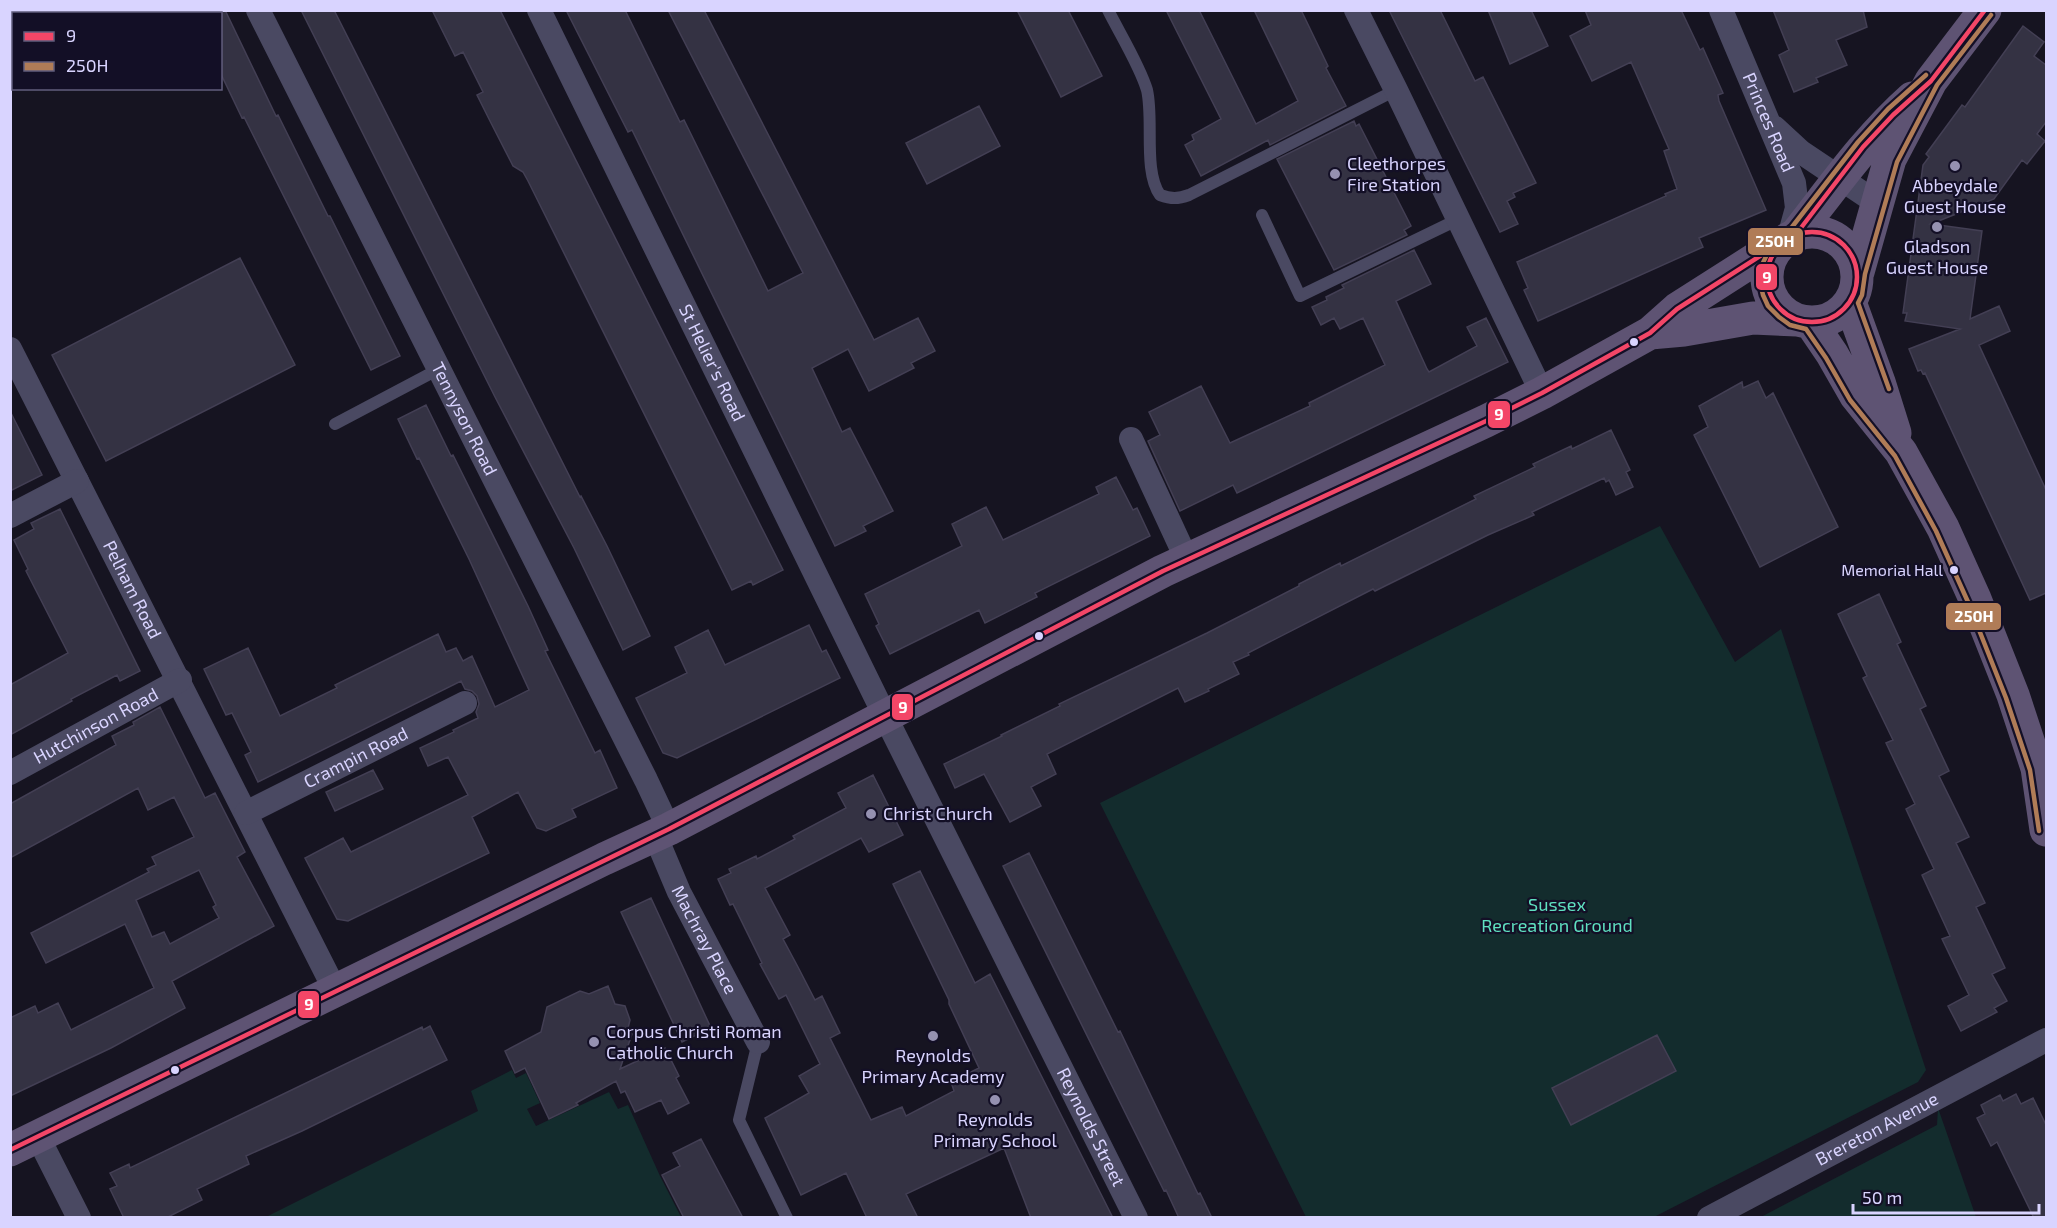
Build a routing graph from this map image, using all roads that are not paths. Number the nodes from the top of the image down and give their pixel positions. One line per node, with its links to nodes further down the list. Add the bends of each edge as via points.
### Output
1 (258, 10): 19 (street, Tennyson Road)
2 (539, 10): 29 (street, St Helier's Road)
3 (1108, 10): 8 (lane, via 1146,88 1152,180 1160,195 1168,198 1189,195)
4 (1356, 10): 8 (street)
5 (1721, 10): 9 (street, Princes Road)
6 (1985, 10): 7 (main road)
7 (1931, 81): 10 (main road, via 1893,115); 11 (main road, via 1890,159)
8 (1396, 90): 13 (street)
9 (1768, 122): 10 (street); 14 (street, Princes Road, via 1794,183 1797,208)
10 (1839, 179): 11 (street); 14 (main road)
11 (1877, 203): 15 (main road)
12 (1262, 215): 13 (lane, via 1300,296)
13 (1459, 219): 20 (street)
14 (1789, 238): 15 (main road, via 1810,231 1837,238 1851,253); 16 (main road, via 1772,255 1767,285 1783,312); 17 (main road, via 1677,309)
15 (1854, 287): 16 (main road, via 1840,313 1826,320); 23 (main road)
16 (1804, 321): 17 (main road, via 1753,318); 23 (main road)
17 (1650, 333): 20 (main road)
18 (10, 349): 24 (street, Pelham Road)
19 (439, 369): 21 (lane); 33 (street, Tennyson Road)
20 (1542, 393): 26 (main road)
21 (335, 424)
22 (1131, 440): 26 (street)
23 (1901, 452): 32 (main road, via 1943,528 2013,695 2037,768)
24 (76, 481): 25 (street); 27 (street, Pelham Road)
25 (10, 516)
26 (1187, 560): 29 (main road)
27 (180, 680): 30 (street, Hutchinson Road); 31 (street, Pelham Road)
28 (465, 703): 31 (street, Crampin Road)
29 (885, 716): 33 (main road); 40 (street, Reynolds Street)
30 (10, 773)
31 (246, 813): 34 (street, Pelham Road)
32 (2046, 830)
33 (662, 832): 34 (main road); 36 (street, Machray Place, via 679,892)
34 (336, 992): 37 (main road)
35 (2046, 1040): 41 (street, Brereton Avenue)
36 (758, 1042): 39 (lane, via 739,1120)
37 (24, 1144): 38 (street)
38 (80, 1218)
39 (787, 1218)
40 (1136, 1218)
41 (1709, 1218)

